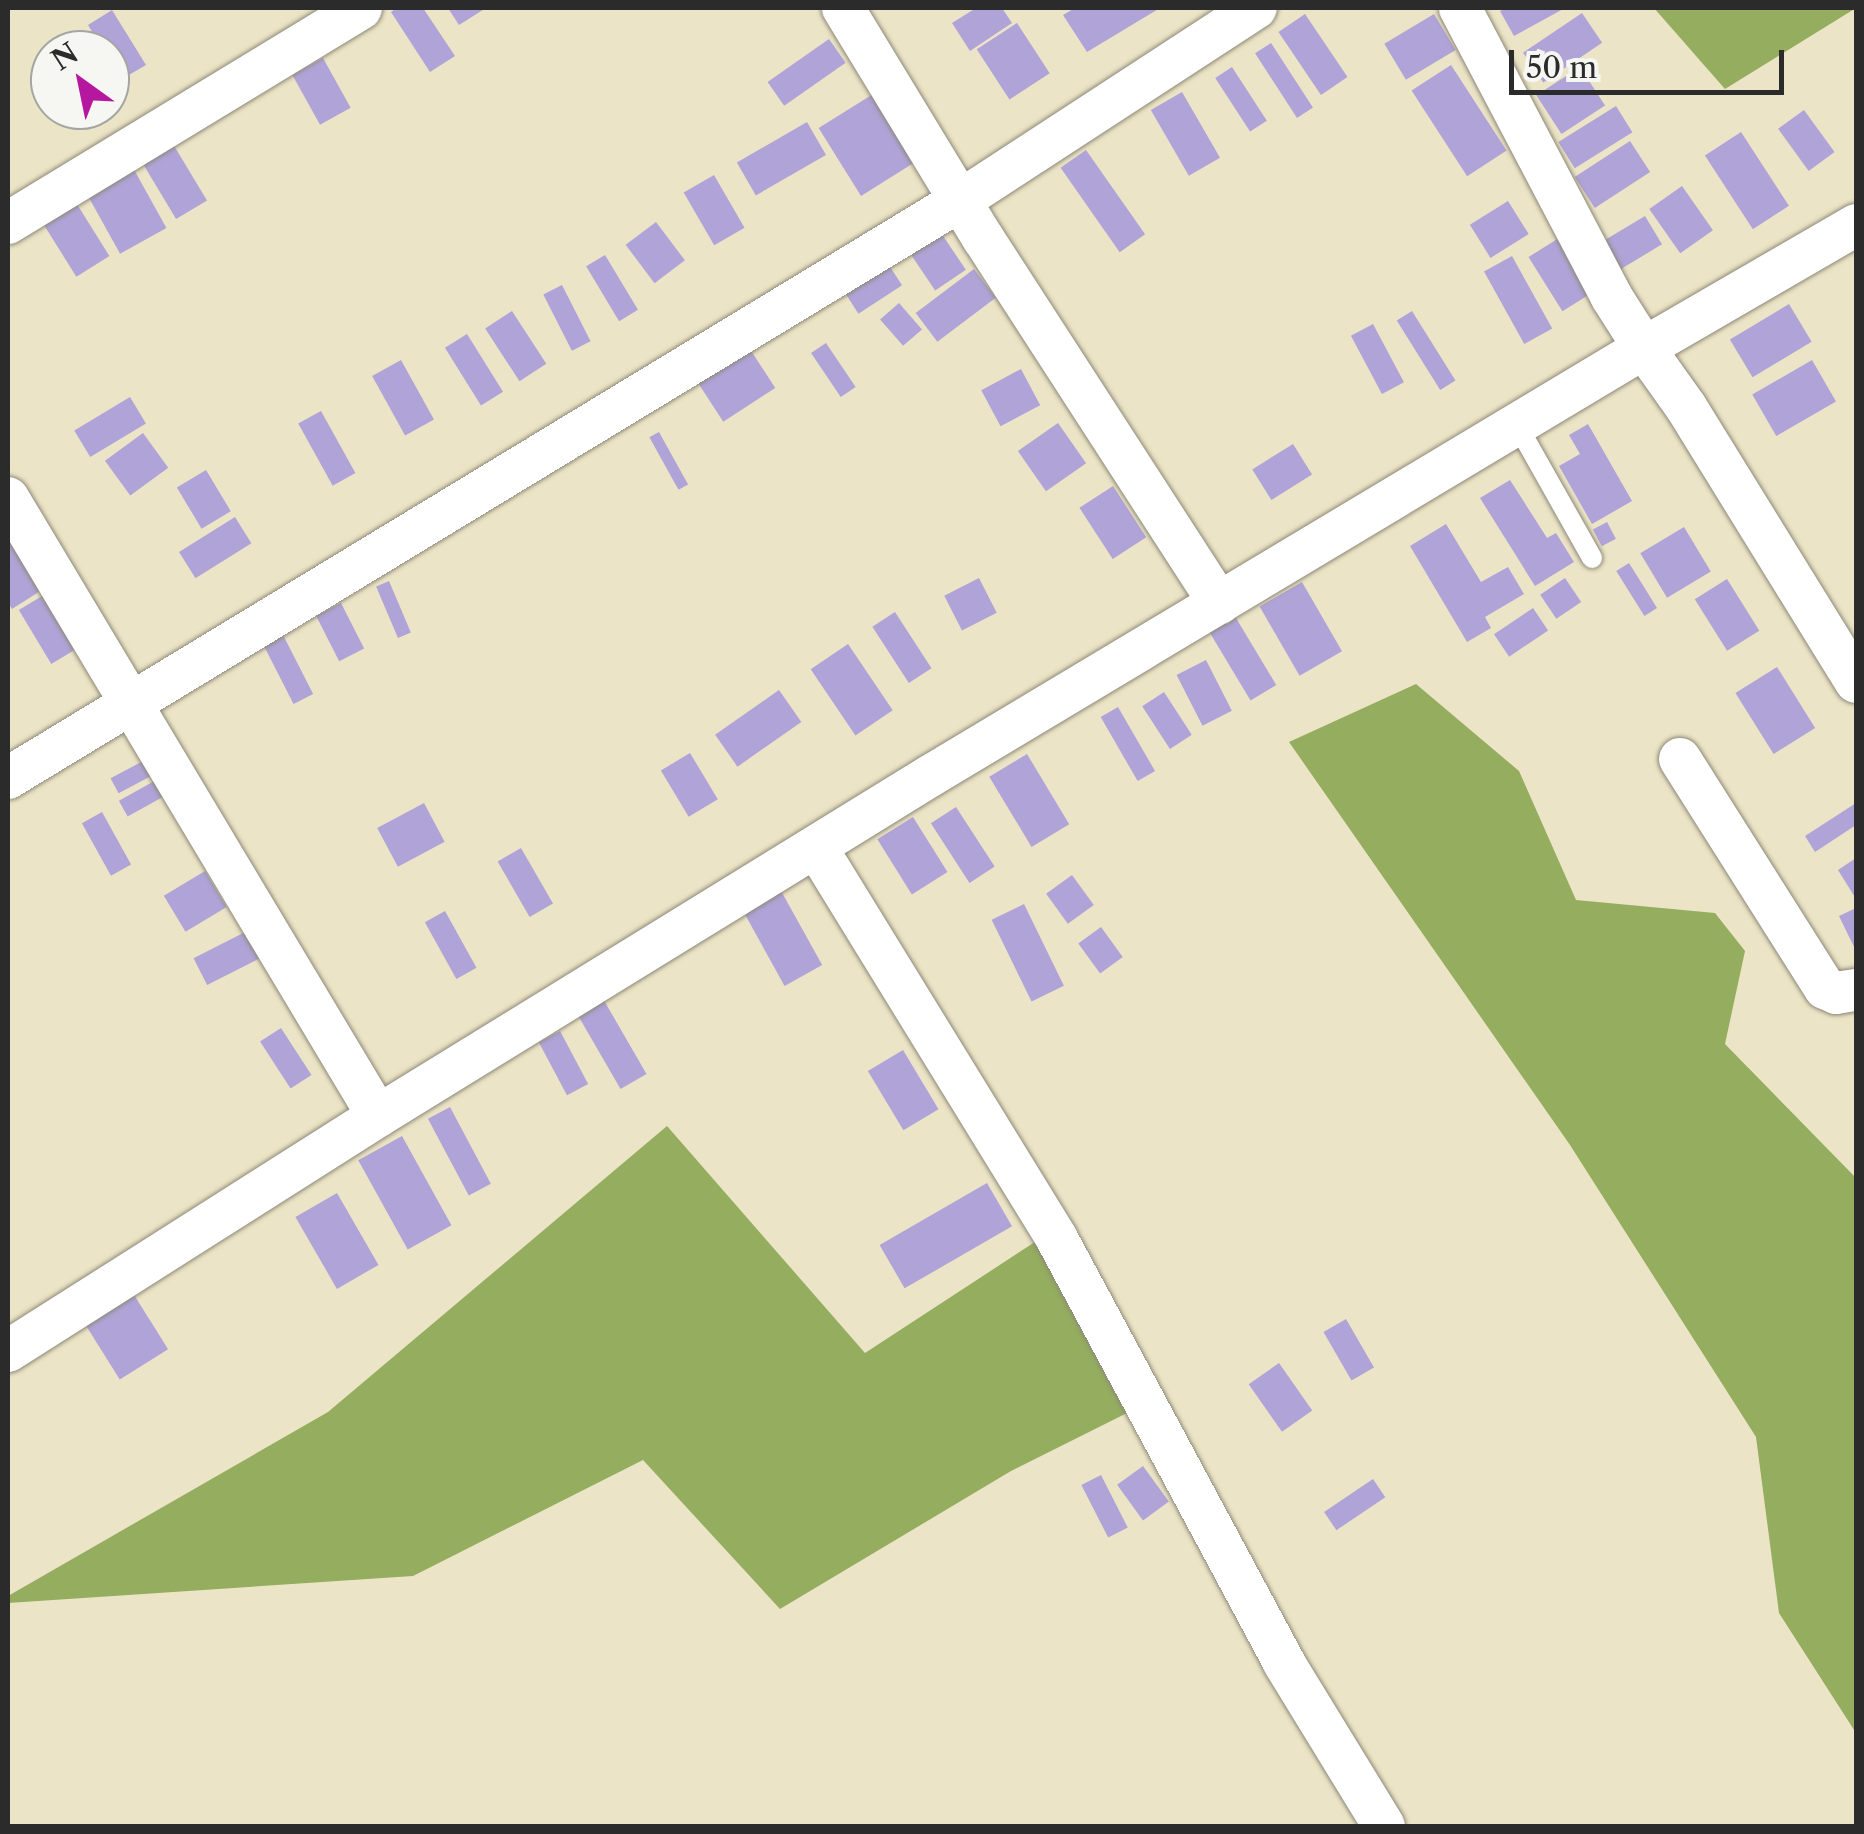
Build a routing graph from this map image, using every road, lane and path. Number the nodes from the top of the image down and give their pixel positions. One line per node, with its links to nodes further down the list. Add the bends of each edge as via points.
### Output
1 (361, 8): 6 (street)
2 (843, 8): 5 (street)
3 (1256, 8): 5 (street)
4 (1460, 8): 8 (street)
5 (961, 200): 12 (street); 14 (street)
6 (8, 223)
7 (1856, 225): 8 (street)
8 (1644, 348): 9 (street); 13 (street)
9 (1516, 423): 11 (lane); 12 (street)
10 (8, 498): 14 (street)
11 (1592, 558)
12 (1219, 602): 17 (street)
13 (1856, 682)
14 (132, 699): 16 (street); 19 (street)
15 (1680, 759): 18 (street, via 1825,988)
16 (8, 778)
17 (816, 848): 19 (street); 21 (street, via 1057,1239 1284,1663)
18 (1856, 990)
19 (378, 1116): 20 (street)
20 (8, 1351)
21 (1384, 1826)

